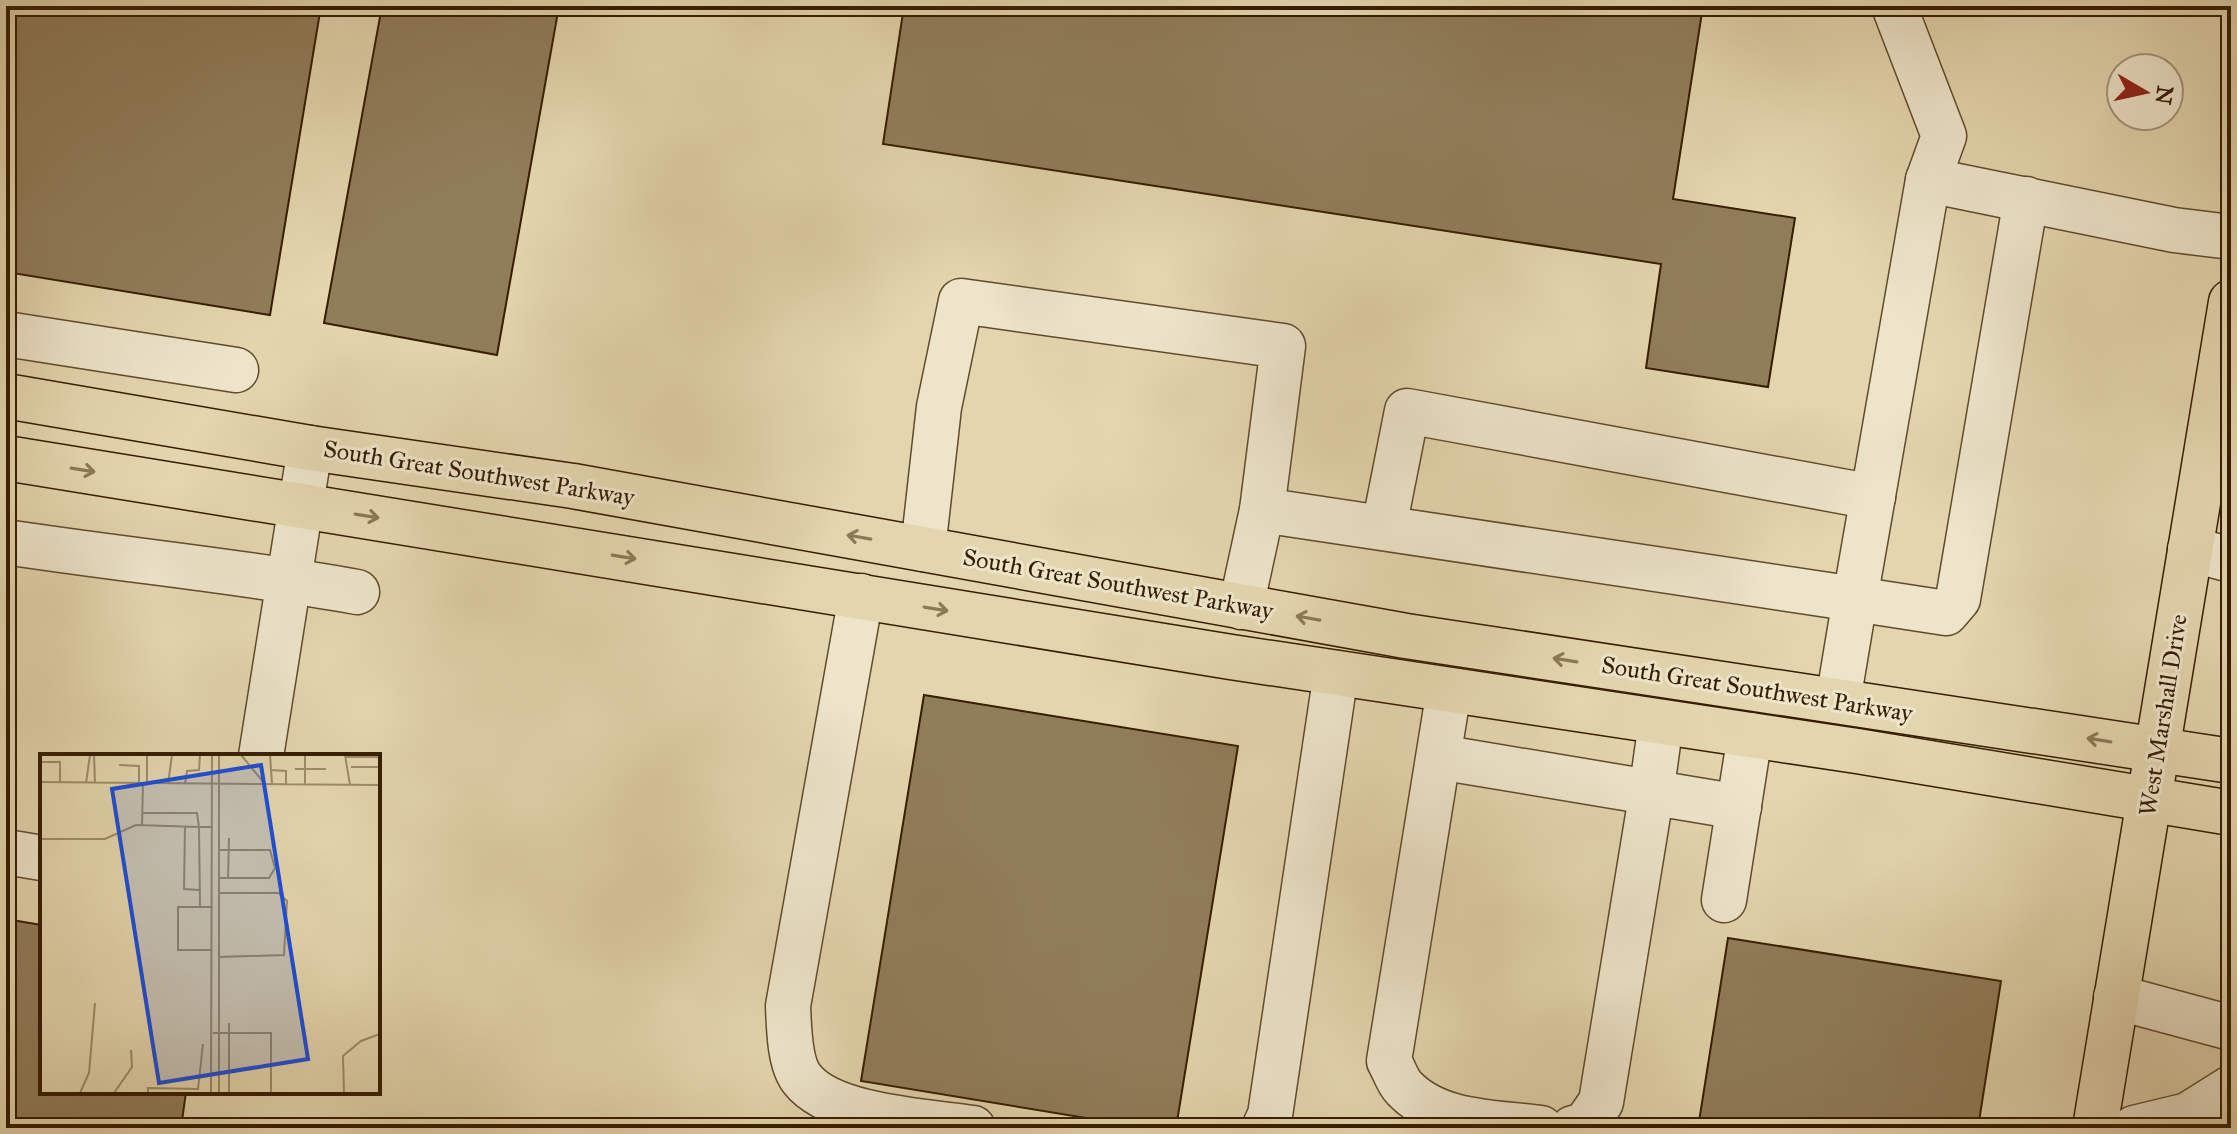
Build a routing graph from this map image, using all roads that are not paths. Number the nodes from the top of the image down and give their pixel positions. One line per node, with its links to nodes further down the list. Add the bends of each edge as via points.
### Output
1 (1894, 6): 2 (lane, via 1944,136)
2 (1928, 180): 3 (lane); 12 (lane)
3 (2026, 199): 4 (lane); 22 (lane, via 1958,599 1946,613)
4 (2231, 237)
5 (2231, 302): 9 (main road, West Marshall Drive)
6 (6, 334): 7 (lane)
7 (236, 370)
8 (6, 396): 10 (main road, South Great Southwest Parkway)
9 (2222, 418): 18 (main road, West Marshall Drive)
10 (310, 448): 13 (lane); 17 (main road, South Great Southwest Parkway, one-way to 10, via 587,488)
11 (6, 458): 13 (main road, South Great Southwest Parkway, one-way to 13)
12 (1873, 497): 15 (lane, via 1407,411); 22 (lane)
13 (300, 505): 19 (lane); 21 (main road, South Great Southwest Parkway, one-way to 21)
14 (1262, 510): 15 (lane); 17 (lane, via 1283,346 961,301 939,407); 23 (lane)
15 (1384, 527): 22 (lane)
16 (6, 542): 19 (lane)
17 (923, 549): 23 (main road, South Great Southwest Parkway)
18 (2210, 554): 30 (main road, West Marshall Drive)
19 (288, 580): 20 (lane); 31 (lane)
20 (357, 592)
21 (861, 596): 24 (main road, South Great Southwest Parkway, one-way to 24); 44 (lane, via 788,1006 790,1040 800,1077 821,1097 850,1108)
22 (1855, 599): 27 (lane)
23 (1241, 607): 24 (main road); 27 (main road, South Great Southwest Parkway, one-way to 23)
24 (1231, 657): 25 (main road, South Great Southwest Parkway)
25 (1336, 673): 26 (main road, South Great Southwest Parkway); 45 (lane)
26 (1449, 690): 28 (main road, South Great Southwest Parkway); 32 (lane)
27 (1838, 701): 30 (main road, South Great Southwest Parkway, one-way to 27)
28 (1661, 722): 29 (main road, South Great Southwest Parkway); 34 (lane)
29 (1750, 735): 35 (main road, South Great Southwest Parkway); 36 (lane)
30 (2157, 749): 33 (main road, South Great Southwest Parkway); 35 (main road, West Marshall Drive)
31 (261, 754)
32 (1439, 757): 34 (lane); 46 (lane, via 1389,1061 1402,1086 1424,1104 1457,1117)
33 (2231, 761)
34 (1652, 791): 36 (lane); 47 (lane, via 1601,1102 1585,1125)
35 (2148, 799): 37 (main road, South Great Southwest Parkway); 41 (main road, West Marshall Drive)
36 (1739, 807): 40 (lane)
37 (2231, 813)
38 (6, 852): 39 (lane)
39 (40, 858)
40 (1724, 900)
41 (2116, 997): 42 (lane); 48 (main road, West Marshall Drive)
42 (2231, 1028)
43 (2231, 1088): 49 (lane, via 2188,1115)
44 (973, 1128)
45 (1264, 1128)
46 (1541, 1128)
47 (1573, 1128)
48 (2095, 1128)
49 (2134, 1128)

